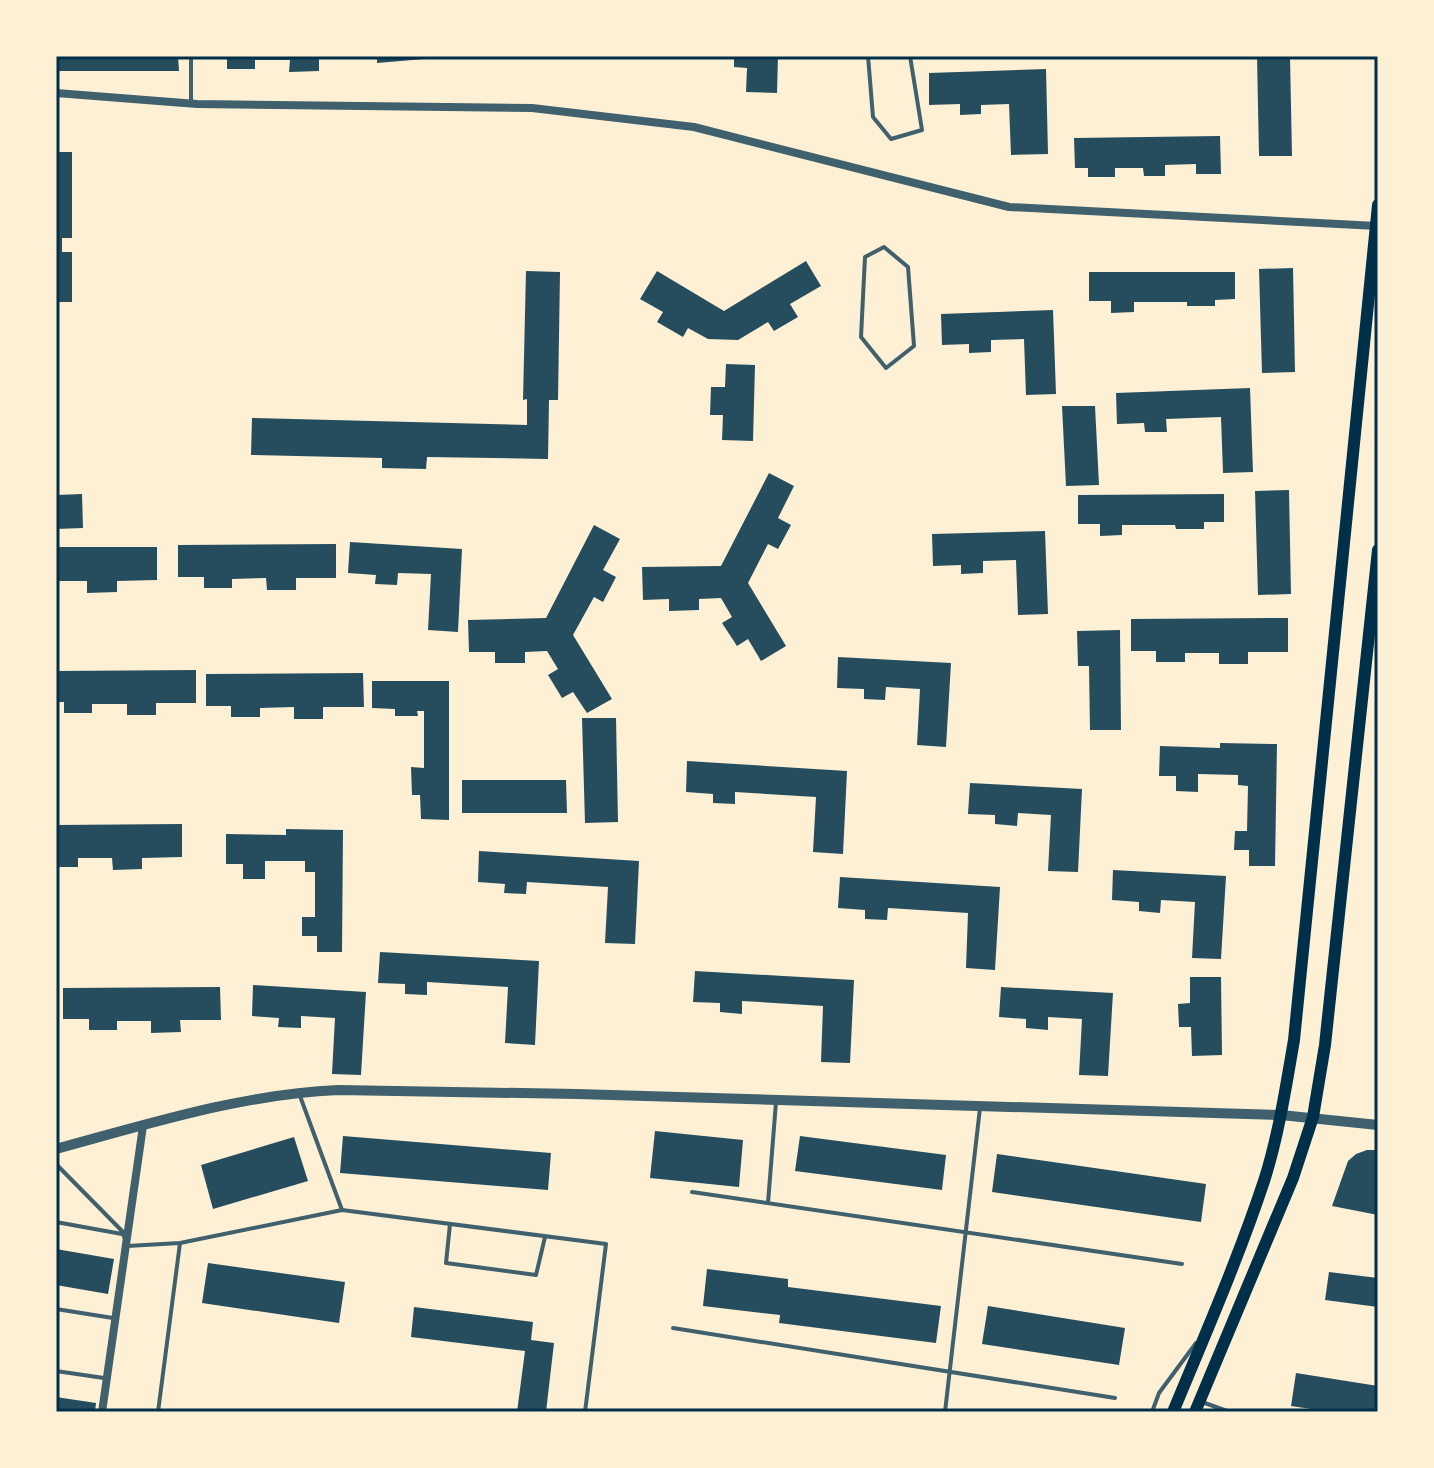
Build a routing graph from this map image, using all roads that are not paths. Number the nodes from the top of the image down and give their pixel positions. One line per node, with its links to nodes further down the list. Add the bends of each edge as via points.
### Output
1 (191, 56): 5 (lane)
2 (868, 56): 3 (lane, via 873,117 891,139 922,130)
3 (910, 56)
4 (56, 93): 5 (street)
5 (191, 103): 7 (street, via 532,108 694,127 1009,207)
6 (1378, 205): 7 (main road)
7 (1377, 226): 13 (main road, via 1294,1040)
8 (884, 247): 8 (lane, via 865,257 861,337 886,368 914,346 908,267)
9 (1378, 550): 14 (main road)
10 (299, 1091): 11 (street); 16 (street); 21 (lane)
11 (776, 1100): 12 (street); 20 (lane)
12 (980, 1106): 13 (street); 24 (lane)
13 (1281, 1115): 14 (street); 32 (main road, via 1265,1177)
14 (1313, 1117): 15 (street); 38 (main road)
15 (1378, 1125)
16 (143, 1126): 17 (street); 28 (street)
17 (56, 1149)
18 (56, 1164): 25 (lane)
19 (692, 1192): 20 (lane)
20 (768, 1203): 24 (lane)
21 (342, 1210): 23 (lane); 27 (lane)
22 (56, 1222): 25 (lane)
23 (450, 1224): 26 (lane); 26 (lane, via 446,1263 536,1275)
24 (966, 1232): 29 (lane); 35 (lane)
25 (125, 1234): 31 (lane)
26 (545, 1237): 42 (lane, via 606,1244)
27 (180, 1243): 28 (lane); 39 (lane)
28 (125, 1246): 40 (street)
29 (1182, 1264)
30 (56, 1309): 31 (lane)
31 (113, 1318): 36 (lane)
32 (1211, 1322): 44 (lane, via 1159,1393); 45 (main road)
33 (673, 1328): 35 (lane)
34 (56, 1371): 36 (lane)
35 (951, 1371): 37 (lane); 43 (lane)
36 (104, 1378): 40 (lane)
37 (1115, 1398)
38 (1198, 1406): 46 (lane)
39 (158, 1411): 41 (lane)
40 (100, 1412)
41 (168, 1412)
42 (585, 1412)
43 (945, 1412)
44 (1152, 1412)
45 (1173, 1412)
46 (1230, 1412)

